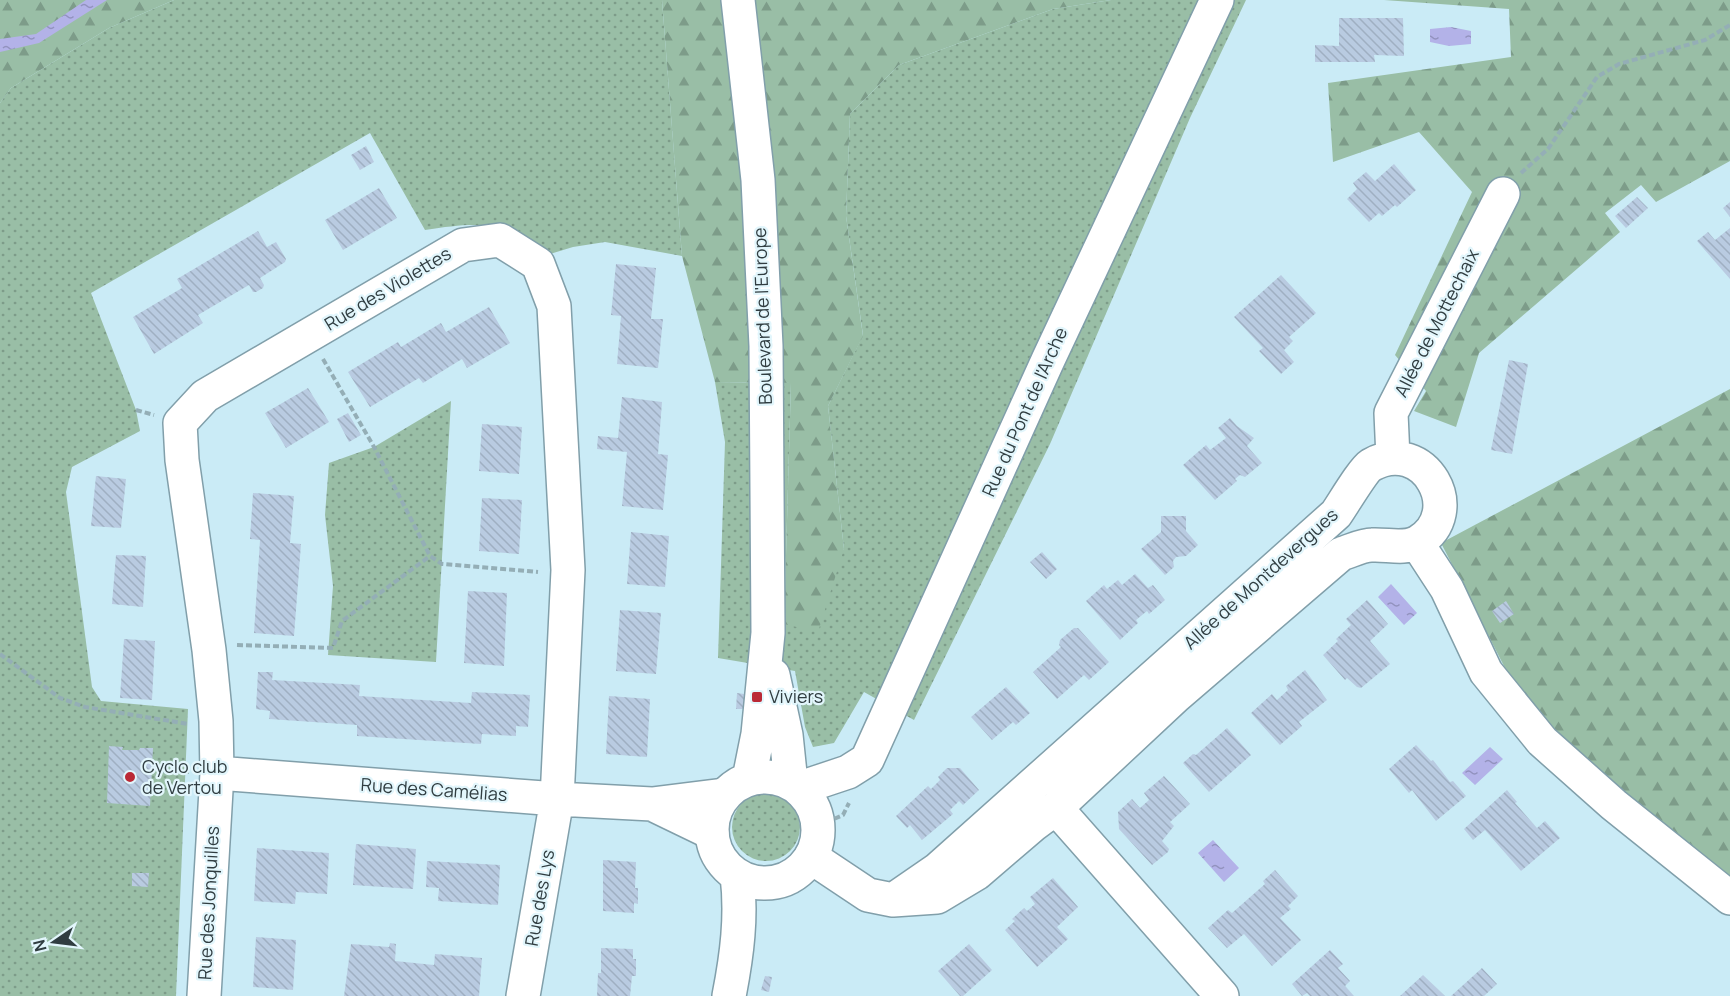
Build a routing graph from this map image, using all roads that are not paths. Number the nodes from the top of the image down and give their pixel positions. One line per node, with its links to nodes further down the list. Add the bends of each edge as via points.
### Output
1 (738, 0): 6 (street, Boulevard de l'Europe, via 758,180 766,346)
2 (1217, 0): 8 (street, Rue du Pont de l'Arche, via 867,760 848,772)
3 (1503, 194): 4 (street, Allée de Mottechaix, via 1391,413)
4 (1393, 458): 5 (street, via 1426,470 1438,488 1440,506 1433,529); 18 (street, Allée de Montdevergues, via 1369,466 1336,514 938,869)
5 (1417, 543): 12 (street, Allée de Montdevergues, via 1405,547 1371,545 1341,554 1176,696); 17 (street, via 1447,589 1486,672 1542,741)
6 (768, 633): 8 (street, Boulevard de l'Europe); 9 (street, Boulevard de l'Europe, via 758,734)
7 (217, 773): 10 (street, Rue des Camélias); 10 (street, Rue des Violettes, via 209,650 180,423 205,396 463,245 500,240 538,264 554,306 568,570); 20 (street, Rue des Jonquilles)
8 (796, 785): 9 (street, via 763,776); 14 (street, via 809,796 818,826)
9 (737, 787): 11 (street, Rue des Camélias); 13 (street, via 715,813)
10 (557, 799): 11 (street, Rue des Camélias); 21 (street, Rue des Lys)
11 (652, 804): 13 (street, Rue des Camélias)
12 (1056, 808): 18 (street, Allée de Montdevergues, via 977,873 937,897); 23 (street)
13 (712, 833): 15 (street, via 719,857)
14 (811, 857): 16 (street); 18 (street, Allée de Montdevergues, via 868,895)
15 (737, 875): 16 (street, via 761,883); 19 (street)
16 (785, 879): 19 (street)
17 (1730, 898)
18 (893, 900)
19 (738, 950): 22 (street)
20 (204, 996)
21 (523, 996)
22 (729, 996)
23 (1222, 996)

